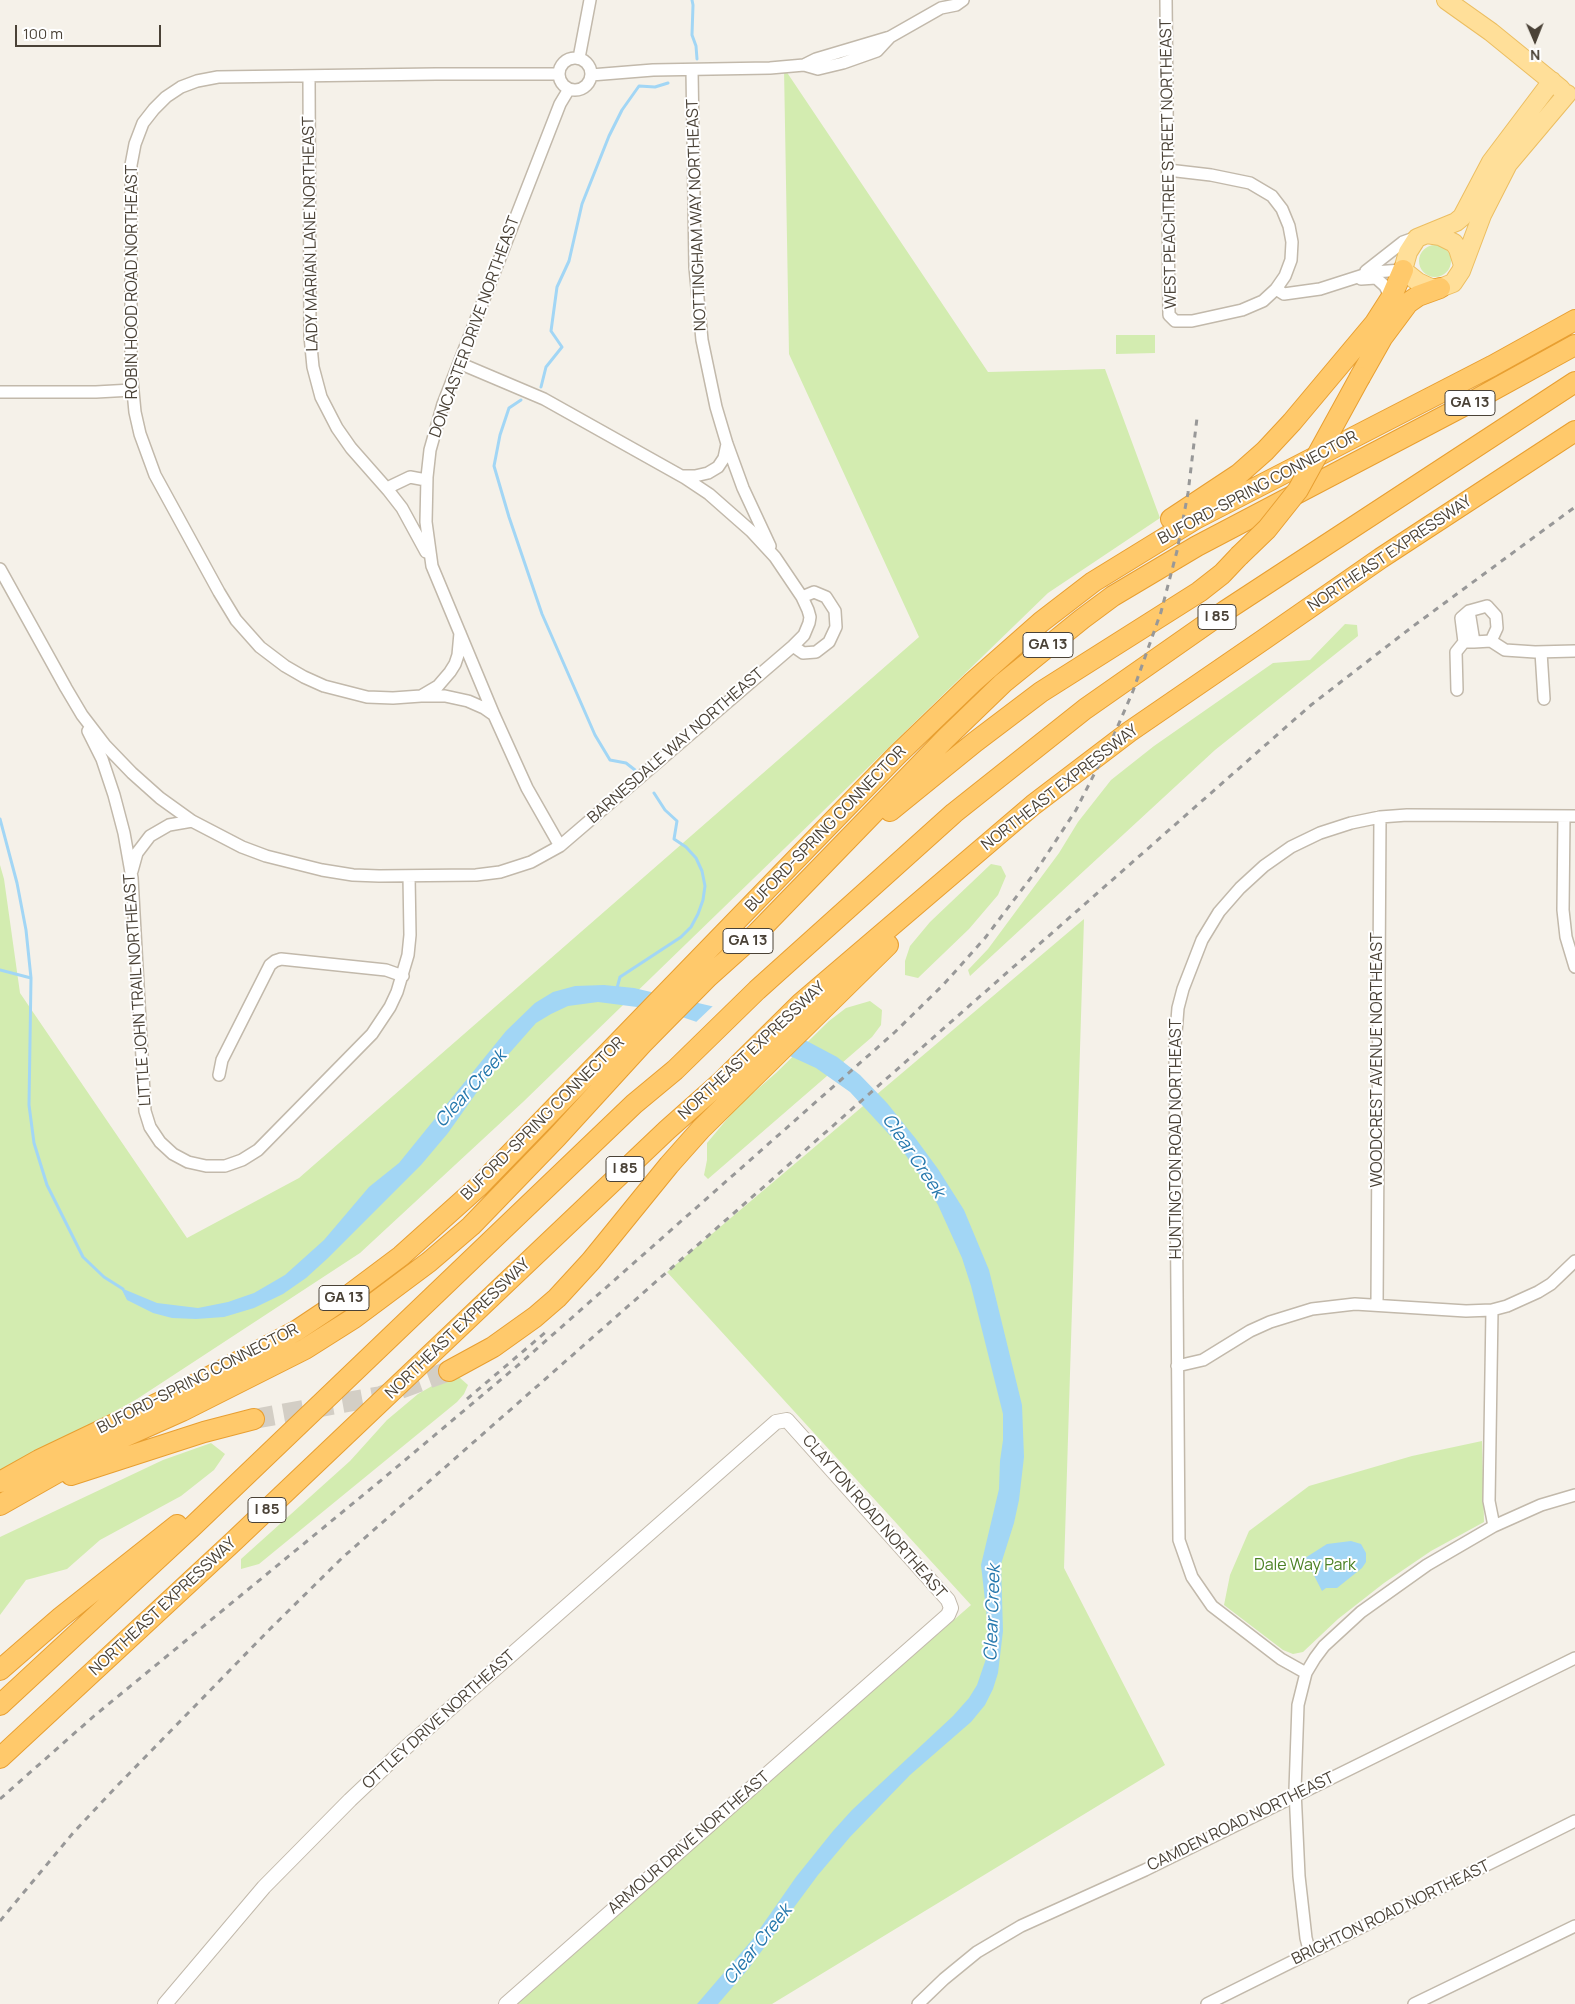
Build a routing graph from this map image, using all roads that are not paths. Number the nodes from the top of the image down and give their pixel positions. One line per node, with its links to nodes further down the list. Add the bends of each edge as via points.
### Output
1 (590, 0): 6 (street)
2 (963, 0): 5 (street, via 956,5)
3 (1166, 0): 14 (street, WEST PEACHTREE STREET NORTHEAST)
4 (1446, 0): 11 (main road)
5 (943, 4): 7 (street, via 890,37 804,65)
6 (579, 58): 8 (street, via 563,63); 9 (street, via 588,64)
7 (692, 70): 9 (street); 29 (street, NOTTINGHAM WAY NORTHEAST, via 698,306 708,374)
8 (559, 74): 10 (street, ROBIN HOOD ROAD NORTHEAST); 12 (street)
9 (591, 74): 12 (street, via 585,86)
10 (310, 76): 26 (street, ROBIN HOOD ROAD NORTHEAST, via 198,80 166,97 144,123 131,165); 32 (street, LADY MARIAN LANE NORTHEAST, via 310,336 313,367 321,397 336,428)
11 (1552, 81): 13 (main road); 15 (main road, via 1491,162 1462,217)
12 (569, 89): 24 (street, DONCASTER DRIVE NORTHEAST, via 560,104)
13 (1571, 97): 16 (main road, via 1508,164 1474,232)
14 (1168, 170): 20 (street, via 1239,180 1272,196 1282,209 1292,242 1285,276); 20 (street, WEST PEACHTREE STREET NORTHEAST, via 1169,315 1179,322 1192,321 1252,307)
15 (1424, 235): 16 (main road, via 1440,236 1454,243); 17 (main road, via 1411,245); 18 (street, via 1403,242)
16 (1463, 265): 19 (main road, via 1454,283)
17 (1403, 270): 18 (street, via 1381,270); 19 (main road, via 1424,286); 21 (highway)
18 (1352, 280): 20 (street, via 1320,290 1284,294); 21 (street, via 1376,278)
19 (1440, 288): 55 (highway, bridge, via 1408,303 1382,338 1298,490 1267,529 1239,556 1199,592 1041,692 982,736)
20 (1276, 289)
21 (1391, 298): 36 (highway, via 1376,324 1265,451 1239,474 1130,544)
22 (1575, 320): 36 (highway, BUFORD-SPRING CONNECTOR / GA 13, via 1197,518)
23 (1575, 345): 55 (highway, BUFORD-SPRING CONNECTOR / GA 13, via 1197,546 1113,596 1003,683)
24 (459, 363): 30 (street, via 544,399); 31 (street, DONCASTER DRIVE NORTHEAST, via 436,424)
25 (1575, 382): 68 (highway, I 85, via 1225,611 1085,709 954,813 634,1104)
26 (132, 390): 27 (street); 45 (street, ROBIN HOOD ROAD NORTHEAST, via 140,434 155,475 219,592 249,636 285,666 324,686 366,696)
27 (0, 392)
28 (1575, 431): 56 (highway, NORTHEAST EXPRESSWAY / I 85, via 1381,558 1129,732 1033,805)
29 (727, 444): 30 (street, via 718,467 708,473); 33 (street, NOTTINGHAM WAY NORTHEAST)
30 (681, 476): 33 (street, via 730,511)
31 (426, 480): 32 (street, via 410,477); 34 (street, DONCASTER DRIVE NORTHEAST, via 426,522)
32 (386, 488): 34 (street, LADY MARIAN LANE NORTHEAST, via 413,526)
33 (775, 557): 37 (street, BARNESDALE WAY NORTHEAST)
34 (432, 566): 38 (street, DONCASTER DRIVE NORTHEAST)
35 (0, 569): 47 (street)
36 (1093, 582): 58 (highway, BUFORD-SPRING CONNECTOR / GA 13, via 972,682 897,755)
37 (802, 597): 41 (street, BARNESDALE WAY NORTHEAST, via 809,623 804,635); 41 (street, via 814,592 826,597 835,611 836,627 829,642 816,652 803,654)
38 (460, 633): 45 (street, via 458,655 450,672 438,686); 48 (street, DONCASTER DRIVE NORTHEAST)
39 (1469, 642): 40 (street); 40 (street, via 1469,611 1486,606 1496,616 1497,628); 44 (street, via 1456,652)
40 (1490, 642): 43 (street, via 1505,650)
41 (793, 646): 52 (street, BARNESDALE WAY NORTHEAST)
42 (1575, 651): 43 (street)
43 (1541, 652): 46 (street)
44 (1457, 690)
45 (421, 696): 48 (street, ROBIN HOOD ROAD NORTHEAST, via 445,696 468,701)
46 (1544, 700)
47 (82, 715): 51 (street, BARNESDALE WAY NORTHEAST, via 132,773); 53 (street, LITTLE JOHN TRAIL NORTHEAST, via 114,795)
48 (494, 715): 52 (street, DONCASTER DRIVE NORTHEAST)
49 (1570, 816): 50 (street, HUNTINGTON ROAD NORTHEAST); 57 (street, via 1563,910 1566,937)
50 (1380, 817): 63 (street, WOODCREST AVENUE NORTHEAST); 65 (street, HUNTINGTON ROAD NORTHEAST, via 1320,833 1291,847 1264,866 1219,912 1189,970 1178,1008 1175,1045)
51 (192, 821): 53 (street, via 169,824 150,836 137,853); 54 (street, BARNESDALE WAY NORTHEAST, via 242,847 297,865 353,874)
52 (560, 846): 54 (street, BARNESDALE WAY NORTHEAST, via 531,862 500,872)
53 (131, 875): 59 (street, LITTLE JOHN TRAIL NORTHEAST, via 145,1111 160,1142 188,1162 225,1166 258,1150 372,1034 390,1007)
54 (409, 876): 59 (street, LITTLE JOHN TRAIL NORTHEAST, via 410,935)
55 (785, 903): 58 (highway, BUFORD-SPRING CONNECTOR / GA 13, via 756,934)
56 (905, 914): 66 (highway, via 894,938 740,1089 669,1165 592,1262 557,1298 494,1347); 80 (highway, NORTHEAST EXPRESSWAY / I 85, via 802,1003 242,1534)
57 (1575, 967)
58 (702, 971): 60 (highway, BUFORD-SPRING CONNECTOR / GA 13)
59 (403, 976): 61 (street, via 386,970 275,960 222,1060)
60 (636, 1038): 70 (highway, BUFORD-SPRING CONNECTOR / GA 13, via 401,1256 341,1301 251,1356); 71 (highway, BUFORD-SPRING CONNECTOR / GA 13, via 557,1137 471,1226 391,1291 305,1349 104,1446)
61 (219, 1075)
62 (1575, 1261): 64 (street, via 1538,1292 1515,1304)
63 (1377, 1304): 64 (street); 65 (street, via 1334,1306 1291,1315 1250,1331 1203,1360)
64 (1492, 1310): 74 (street, via 1489,1501)
65 (1177, 1366): 77 (street, HUNTINGTON ROAD NORTHEAST, via 1179,1540 1185,1562 1201,1593 1212,1606 1281,1659)
66 (449, 1371)
67 (254, 1419): 71 (highway)
68 (275, 1448): 76 (highway, via 61,1617); 79 (highway, I 85)
69 (735, 1458): 78 (street, CLAYTON ROAD NORTHEAST, via 776,1422 787,1420 948,1600 951,1608 948,1615); 85 (street, OTTLEY DRIVE NORTHEAST, via 356,1794 248,1905)
70 (0, 1482)
71 (26, 1489): 73 (highway, BUFORD-SPRING CONNECTOR / GA 13)
72 (1575, 1495): 74 (street)
73 (0, 1505)
74 (1494, 1526): 77 (street, via 1428,1565 1361,1612 1324,1646)
75 (1575, 1658): 81 (street, CAMDEN ROAD NORTHEAST)
76 (0, 1670)
77 (1306, 1673): 81 (street, via 1298,1705)
78 (873, 1681): 86 (street, ARMOUR DRIVE NORTHEAST)
79 (0, 1705)
80 (0, 1758)
81 (1295, 1796): 84 (street, via 1299,1876); 87 (street, CAMDEN ROAD NORTHEAST, via 997,1939 944,1979)
82 (1575, 1822): 84 (street, BRIGHTON ROAD NORTHEAST)
83 (1575, 1926): 89 (street)
84 (1310, 1953): 88 (street, BRIGHTON ROAD NORTHEAST)
85 (166, 2004)
86 (506, 2004)
87 (918, 2004)
88 (1207, 2004)
89 (1414, 2004)

